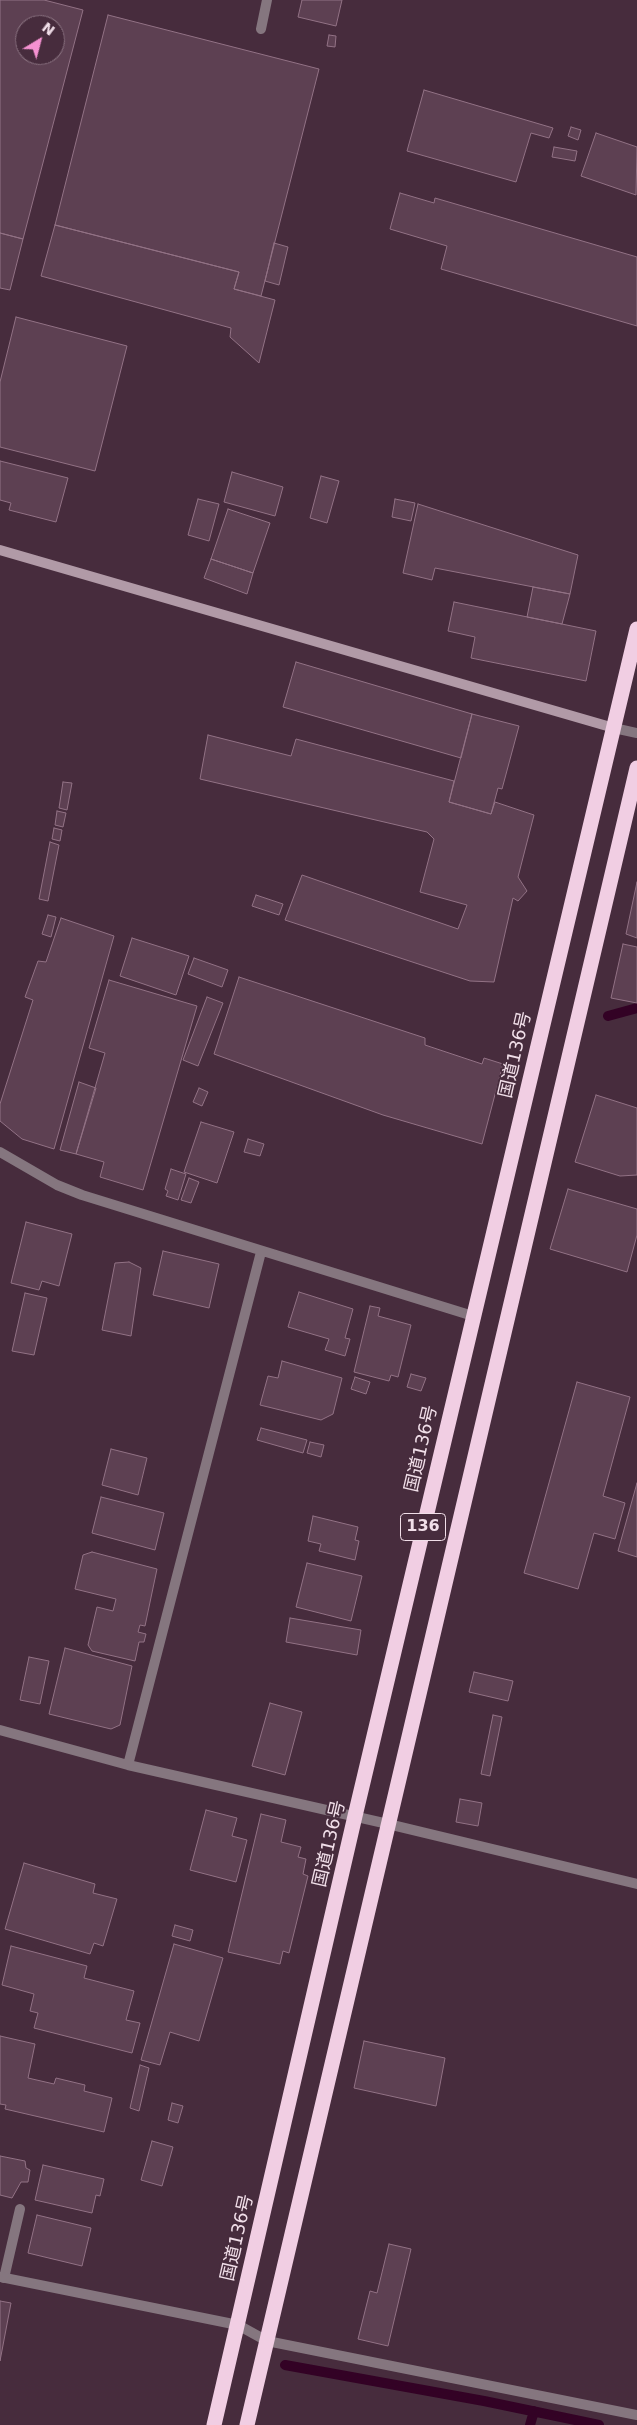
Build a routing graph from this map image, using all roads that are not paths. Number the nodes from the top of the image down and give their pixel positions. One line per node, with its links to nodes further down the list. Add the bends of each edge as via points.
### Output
1 (267, 0): 2 (street)
2 (261, 29)
3 (0, 550): 5 (street)
4 (637, 629): 5 (highway, 国道136号 / 136)
5 (614, 728): 6 (street); 10 (highway, 国道136号 / 136)
6 (637, 733)
7 (637, 768): 14 (highway, 136)
8 (0, 1152): 9 (street, via 65,1188)
9 (261, 1252): 10 (street); 12 (street)
10 (473, 1316): 13 (highway, 国道136号 / 136)
11 (0, 1730): 12 (street)
12 (128, 1765): 13 (street)
13 (355, 1816): 14 (street); 18 (highway, 国道136号 / 136)
14 (388, 1824): 15 (street); 19 (highway, 136)
15 (637, 1884)
16 (20, 2209): 17 (street)
17 (2, 2278): 18 (street)
18 (238, 2325): 19 (street); 21 (highway, 国道136号 / 136)
19 (267, 2341): 20 (street); 22 (highway, 136)
20 (637, 2414)
21 (214, 2425)
22 (247, 2425)

